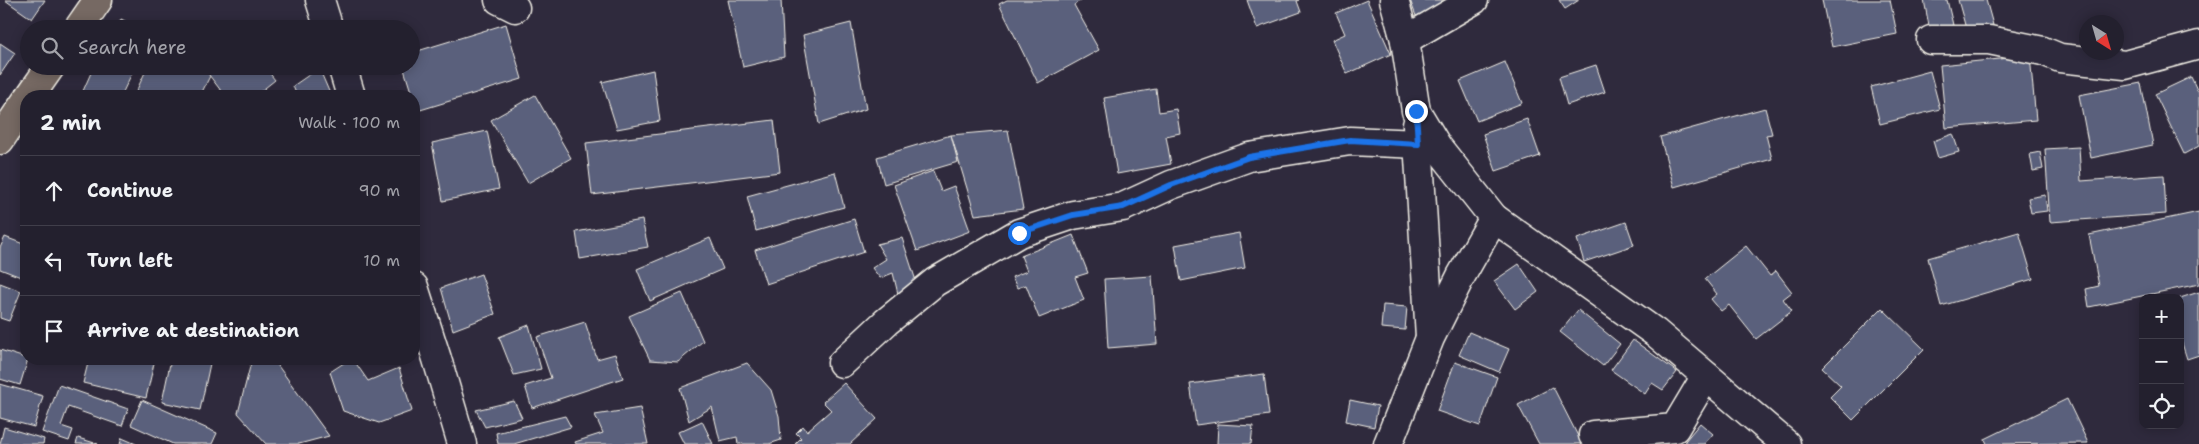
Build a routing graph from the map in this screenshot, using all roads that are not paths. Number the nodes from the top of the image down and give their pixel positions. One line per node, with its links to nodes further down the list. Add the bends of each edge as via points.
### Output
1 (98, 0): 5 (main road)
2 (320, 0): 6 (street)
3 (1394, 0): 7 (street)
4 (1474, 0): 7 (street)
5 (84, 20)
6 (326, 20)
7 (1405, 40): 15 (street)
8 (1931, 40): 9 (street, via 1989,40 2043,51 2060,58 2125,65)
9 (2199, 45)
10 (45, 75): 12 (main road)
11 (345, 75): 13 (street)
12 (34, 90)
13 (349, 90)
14 (20, 110): 16 (main road)
15 (1416, 111): 17 (street); 18 (street, via 1437,146)
16 (0, 140)
17 (1418, 144): 20 (street); 21 (street, via 1350,140 1249,157 1171,185 1123,207 1073,215 1019,233 935,282)
18 (1494, 218): 20 (street); 22 (street, via 1656,333)
19 (420, 306): 24 (street)
20 (1430, 338): 25 (street)
21 (842, 363)
22 (1706, 376): 23 (street, via 1675,428); 26 (street)
23 (1593, 435)
24 (462, 444)
25 (1388, 444)
26 (1786, 444)

